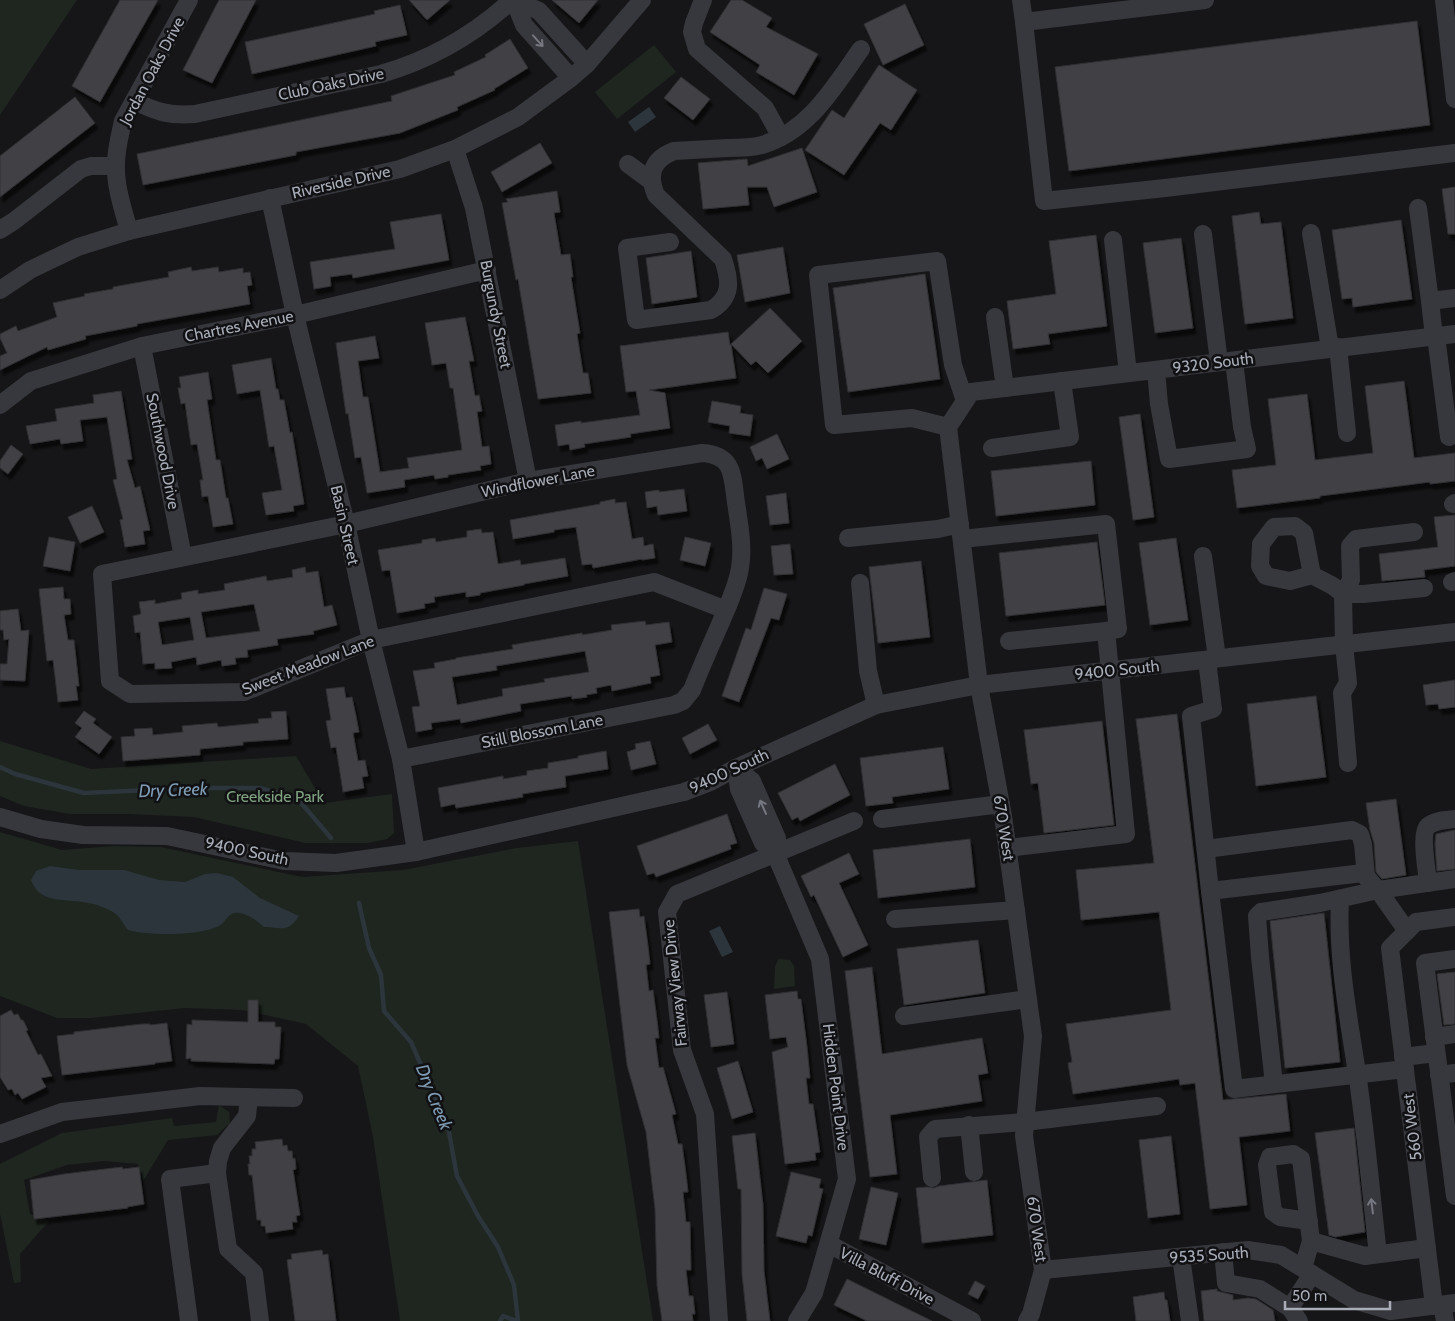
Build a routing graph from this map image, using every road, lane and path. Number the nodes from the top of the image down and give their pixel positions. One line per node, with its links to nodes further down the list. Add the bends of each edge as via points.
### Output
1 (189, 0): 13 (street, Jordan Oaks Drive)
2 (514, 0): 10 (street, via 539,11); 11 (street, one-way to 11, via 524,25); 13 (street, Club Oaks Drive, via 442,50 395,70 195,114 165,114)
3 (642, 0): 10 (street, Riverside Drive)
4 (703, 0): 14 (street, via 692,32 697,49 765,108)
5 (1020, 0): 8 (street)
6 (1205, 0): 8 (street)
7 (1444, 0): 12 (street)
8 (1024, 22): 16 (street, via 1044,201)
9 (861, 49): 14 (street, via 821,105)
10 (587, 64): 11 (street, Riverside Drive)
11 (571, 78): 15 (street, Riverside Drive, via 518,118)
12 (1455, 99)
13 (134, 100): 18 (street, Jordan Oaks Drive, via 124,121)
14 (781, 137): 19 (street, via 748,147 664,154 657,161)
15 (455, 149): 20 (street, Riverside Drive, via 400,169); 28 (street, Burgundy Street, via 474,208)
16 (1455, 153)
17 (628, 164): 19 (street)
18 (116, 166): 22 (street, via 81,169); 23 (street, Jordan Oaks Drive)
19 (651, 181): 27 (street, via 656,195 723,259 728,289 719,306 711,310 636,320 627,248)
20 (270, 198): 23 (street, Riverside Drive); 32 (street, Basin Street)
21 (1418, 208): 31 (street)
22 (0, 230)
23 (129, 231): 29 (street, Riverside Drive, via 78,247 30,270)
24 (1311, 233): 37 (street)
25 (1203, 234): 38 (street)
26 (1113, 240): 40 (street)
27 (670, 242)
28 (487, 270): 32 (street, Chartres Avenue); 49 (street, Burgundy Street)
29 (0, 290)
30 (1455, 298): 31 (street)
31 (1430, 301): 35 (street)
32 (295, 315): 36 (street, Chartres Avenue); 50 (street, Basin Street)
33 (995, 317): 42 (street)
34 (1455, 334): 35 (street, 9320 South)
35 (1435, 337): 37 (street, 9320 South); 47 (street)
36 (142, 346): 44 (street, Chartres Avenue, via 31,381); 54 (street, Southwood Drive)
37 (1334, 348): 38 (street, 9320 South); 46 (street)
38 (1227, 361): 39 (street, 9320 South); 39 (street, via 1247,449 1169,459)
39 (1156, 370): 40 (street, 9320 South)
40 (1128, 373): 41 (street, 9320 South)
41 (1062, 381): 42 (street, 9320 South); 48 (street, via 1070,437)
42 (1005, 388): 43 (street, 9320 South)
43 (968, 397): 45 (street); 45 (street, via 953,365 937,261 818,275 834,425 912,418)
44 (0, 405)
45 (948, 427): 51 (street, 670 West)
46 (1347, 433)
47 (1449, 437)
48 (992, 448)
49 (528, 481): 50 (street, Windflower Lane); 61 (street, Windflower Lane, via 702,453 715,454 731,468 741,548 736,586)
50 (346, 524): 54 (street, Windflower Lane); 64 (street, Basin Street)
51 (961, 532): 53 (street, via 938,529); 62 (street, via 1106,524 1118,628); 69 (street, 670 West)
52 (1414, 532): 60 (street, via 1356,539 1350,546 1351,580)
53 (848, 538)
54 (183, 556): 56 (street, Windflower Lane)
55 (1203, 556): 67 (street)
56 (102, 574): 64 (street, Sweet Meadow Lane, via 110,681 130,694 244,692)
57 (1312, 575): 60 (street)
58 (860, 583): 71 (street, via 868,670)
59 (1424, 588): 60 (street)
60 (1343, 594): 66 (street)
61 (726, 610): 64 (street, Sweet Meadow Lane, via 654,582); 70 (street, Windflower Lane, via 692,690)
62 (1106, 630): 65 (street); 68 (street)
63 (1455, 632): 66 (street, 9400 South)
64 (371, 640): 72 (street, Basin Street)
65 (1009, 641)
66 (1344, 644): 67 (street, 9400 South); 73 (street, via 1348,683 1342,693)
67 (1212, 659): 68 (street, 9400 South); 81 (street, via 1213,709 1191,716)
68 (1109, 670): 69 (street, 9400 South); 80 (street, via 1126,834)
69 (979, 685): 71 (street, 9400 South); 75 (street, 670 West)
70 (683, 701): 72 (street, Still Blossom Lane)
71 (876, 705): 74 (street, 9400 South)
72 (401, 759): 82 (street, Basin Street)
73 (1348, 764)
74 (736, 768): 82 (street, 9400 South, via 684,792); 83 (street, Hidden Point Drive, via 739,789 763,843)
75 (1001, 804): 77 (street); 80 (street, 670 West)
76 (0, 817): 82 (street, 9400 South, via 41,829 83,835 167,836 284,861 336,863)
77 (882, 819)
78 (1455, 819): 86 (street, via 1438,821 1428,826 1424,834)
79 (854, 821): 83 (street, Fairway View Drive)
80 (1008, 848): 90 (street, 670 West)
81 (1206, 849): 84 (street, via 1352,830 1360,834 1363,844); 87 (street)
82 (416, 852)
83 (775, 853): 116 (street, Hidden Point Drive, via 820,959 847,1179); 128 (street, Fairway View Drive, via 677,894 667,912 682,1050 705,1114)
84 (1366, 877): 87 (street, via 1363,874); 88 (street)
85 (1455, 879): 86 (street)
86 (1428, 883): 88 (street)
87 (1210, 890): 102 (street, via 1234,1088)
88 (1378, 890): 89 (street); 93 (street)
89 (1340, 899): 100 (street, via 1338,931); 102 (street, via 1261,912 1257,916)
90 (1016, 910): 92 (street); 95 (street, 670 West)
91 (1455, 917): 93 (street, via 1416,922)
92 (896, 919)
93 (1407, 931): 99 (street, 560 West, via 1390,948)
94 (1455, 959): 98 (street, via 1425,962)
95 (1028, 999): 96 (street); 106 (street, 670 West, via 1033,1036)
96 (904, 1016)
97 (1455, 1034): 98 (street)
98 (1435, 1045): 99 (street); 101 (street)
99 (1404, 1063): 100 (street); 117 (street, 560 West)
100 (1357, 1074): 102 (street); 119 (street, one-way to 100)
101 (1447, 1074): 109 (street)
102 (1274, 1084)
103 (249, 1097): 104 (street); 108 (street, via 200,1096 62,1112); 111 (street, via 247,1116 222,1148)
104 (294, 1098)
105 (1157, 1106): 106 (street)
106 (1025, 1122): 107 (street); 121 (street, 670 West, via 1024,1136)
107 (969, 1125): 110 (street); 112 (street, via 935,1128 930,1132)
108 (0, 1134)
109 (1452, 1151): 113 (street)
110 (974, 1172)
111 (217, 1173): 126 (street, via 170,1179); 127 (street, via 228,1249 254,1273)
112 (932, 1178)
113 (1454, 1188)
114 (1309, 1221): 115 (street)
115 (1312, 1241): 119 (street, via 1365,1256); 122 (street)
116 (828, 1244): 129 (street, Hidden Point Drive, via 814,1293); 130 (street, Villa Bluff Drive)
117 (1427, 1248): 119 (street); 123 (street, 560 West)
118 (1223, 1252): 120 (street, 9535 South); 122 (street, 9535 South, via 1248,1250 1281,1255); 125 (street, via 1226,1283 1260,1289)
119 (1378, 1254)
120 (1181, 1257): 121 (street, 9535 South); 132 (street)
121 (1043, 1270): 131 (street)
122 (1307, 1271): 124 (street, 9535 South, via 1354,1300); 125 (street)
123 (1444, 1309): 124 (street)
124 (1414, 1314)
125 (1294, 1315)
126 (189, 1321)
127 (260, 1321)
128 (719, 1321)
129 (797, 1321)
130 (972, 1321)
131 (1027, 1321)
132 (1190, 1321)

